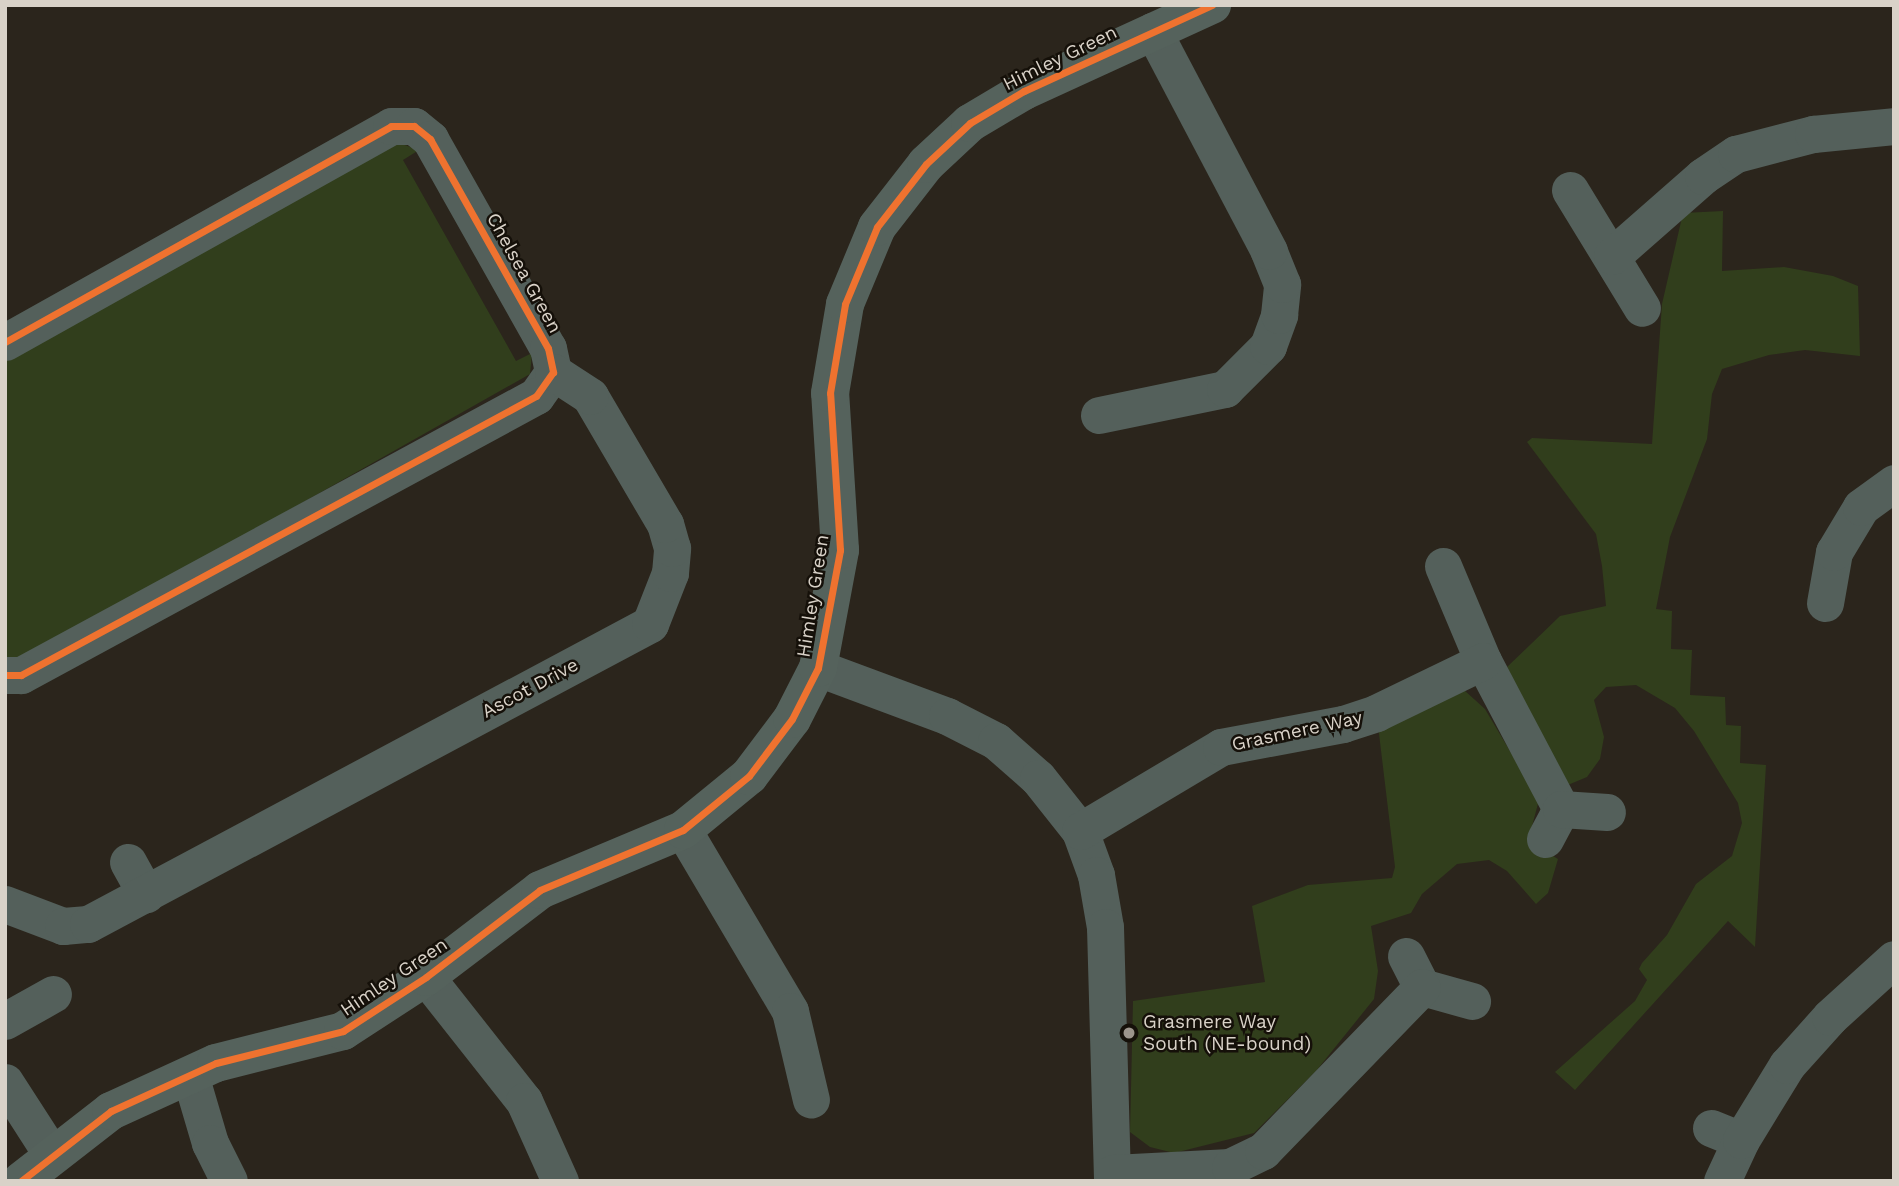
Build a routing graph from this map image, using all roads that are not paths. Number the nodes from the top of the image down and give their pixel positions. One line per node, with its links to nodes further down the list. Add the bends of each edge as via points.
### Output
1 (1212, 5): 2 (street, Himley Green)
2 (1153, 31): 9 (street, via 1269,251 1282,284 1279,315 1268,346 1225,389); 14 (street, Himley Green, via 1024,90 970,123 926,164 877,227 845,304 830,393 840,550)
3 (1894, 126): 5 (street, via 1813,134 1736,154 1703,176)
4 (1570, 190): 5 (street)
5 (1612, 256): 6 (street)
6 (1642, 307)
7 (5, 341): 8 (street, Chelsea Green, via 391,126 419,115 548,348)
8 (552, 372): 15 (street, via 536,396 21,675); 20 (street, Ascot Drive, via 590,396 665,524 672,548 670,573 650,624)
9 (1099, 415)
10 (1894, 483): 12 (street, via 1861,508 1834,552)
11 (1443, 566): 13 (street)
12 (1825, 603)
13 (1483, 661): 16 (street, via 1553,824); 18 (street, Grasmere Way, via 1365,717 1221,747)
14 (818, 668): 17 (street, Himley Green, via 792,719 749,776); 18 (street, via 947,716 996,741 1038,778)
15 (5, 674)
16 (1607, 812)
17 (683, 830): 23 (street, Himley Green, via 540,890); 29 (street, via 775,979)
18 (1080, 831): 31 (street, via 1096,875 1105,927)
19 (128, 862): 20 (street)
20 (146, 894): 21 (street, Ascot Drive, via 88,923 63,926)
21 (5, 904)
22 (1894, 959): 35 (street, via 1830,1017 1726,1134)
23 (426, 977): 27 (street, Himley Green, via 343,1031 216,1063); 34 (street, Himley Green, via 524,1101)
24 (52, 994): 26 (street)
25 (1472, 1001): 31 (street, via 1414,971 1263,1151 1230,1167)
26 (5, 1021)
27 (190, 1075): 30 (street, Himley Green, via 111,1111); 33 (street, via 210,1143)
28 (5, 1082): 30 (street)
29 (815, 1083)
30 (52, 1155): 32 (street, Himley Green)
31 (1112, 1177)
32 (21, 1181)
33 (229, 1181)
34 (560, 1181)
35 (1722, 1181)

